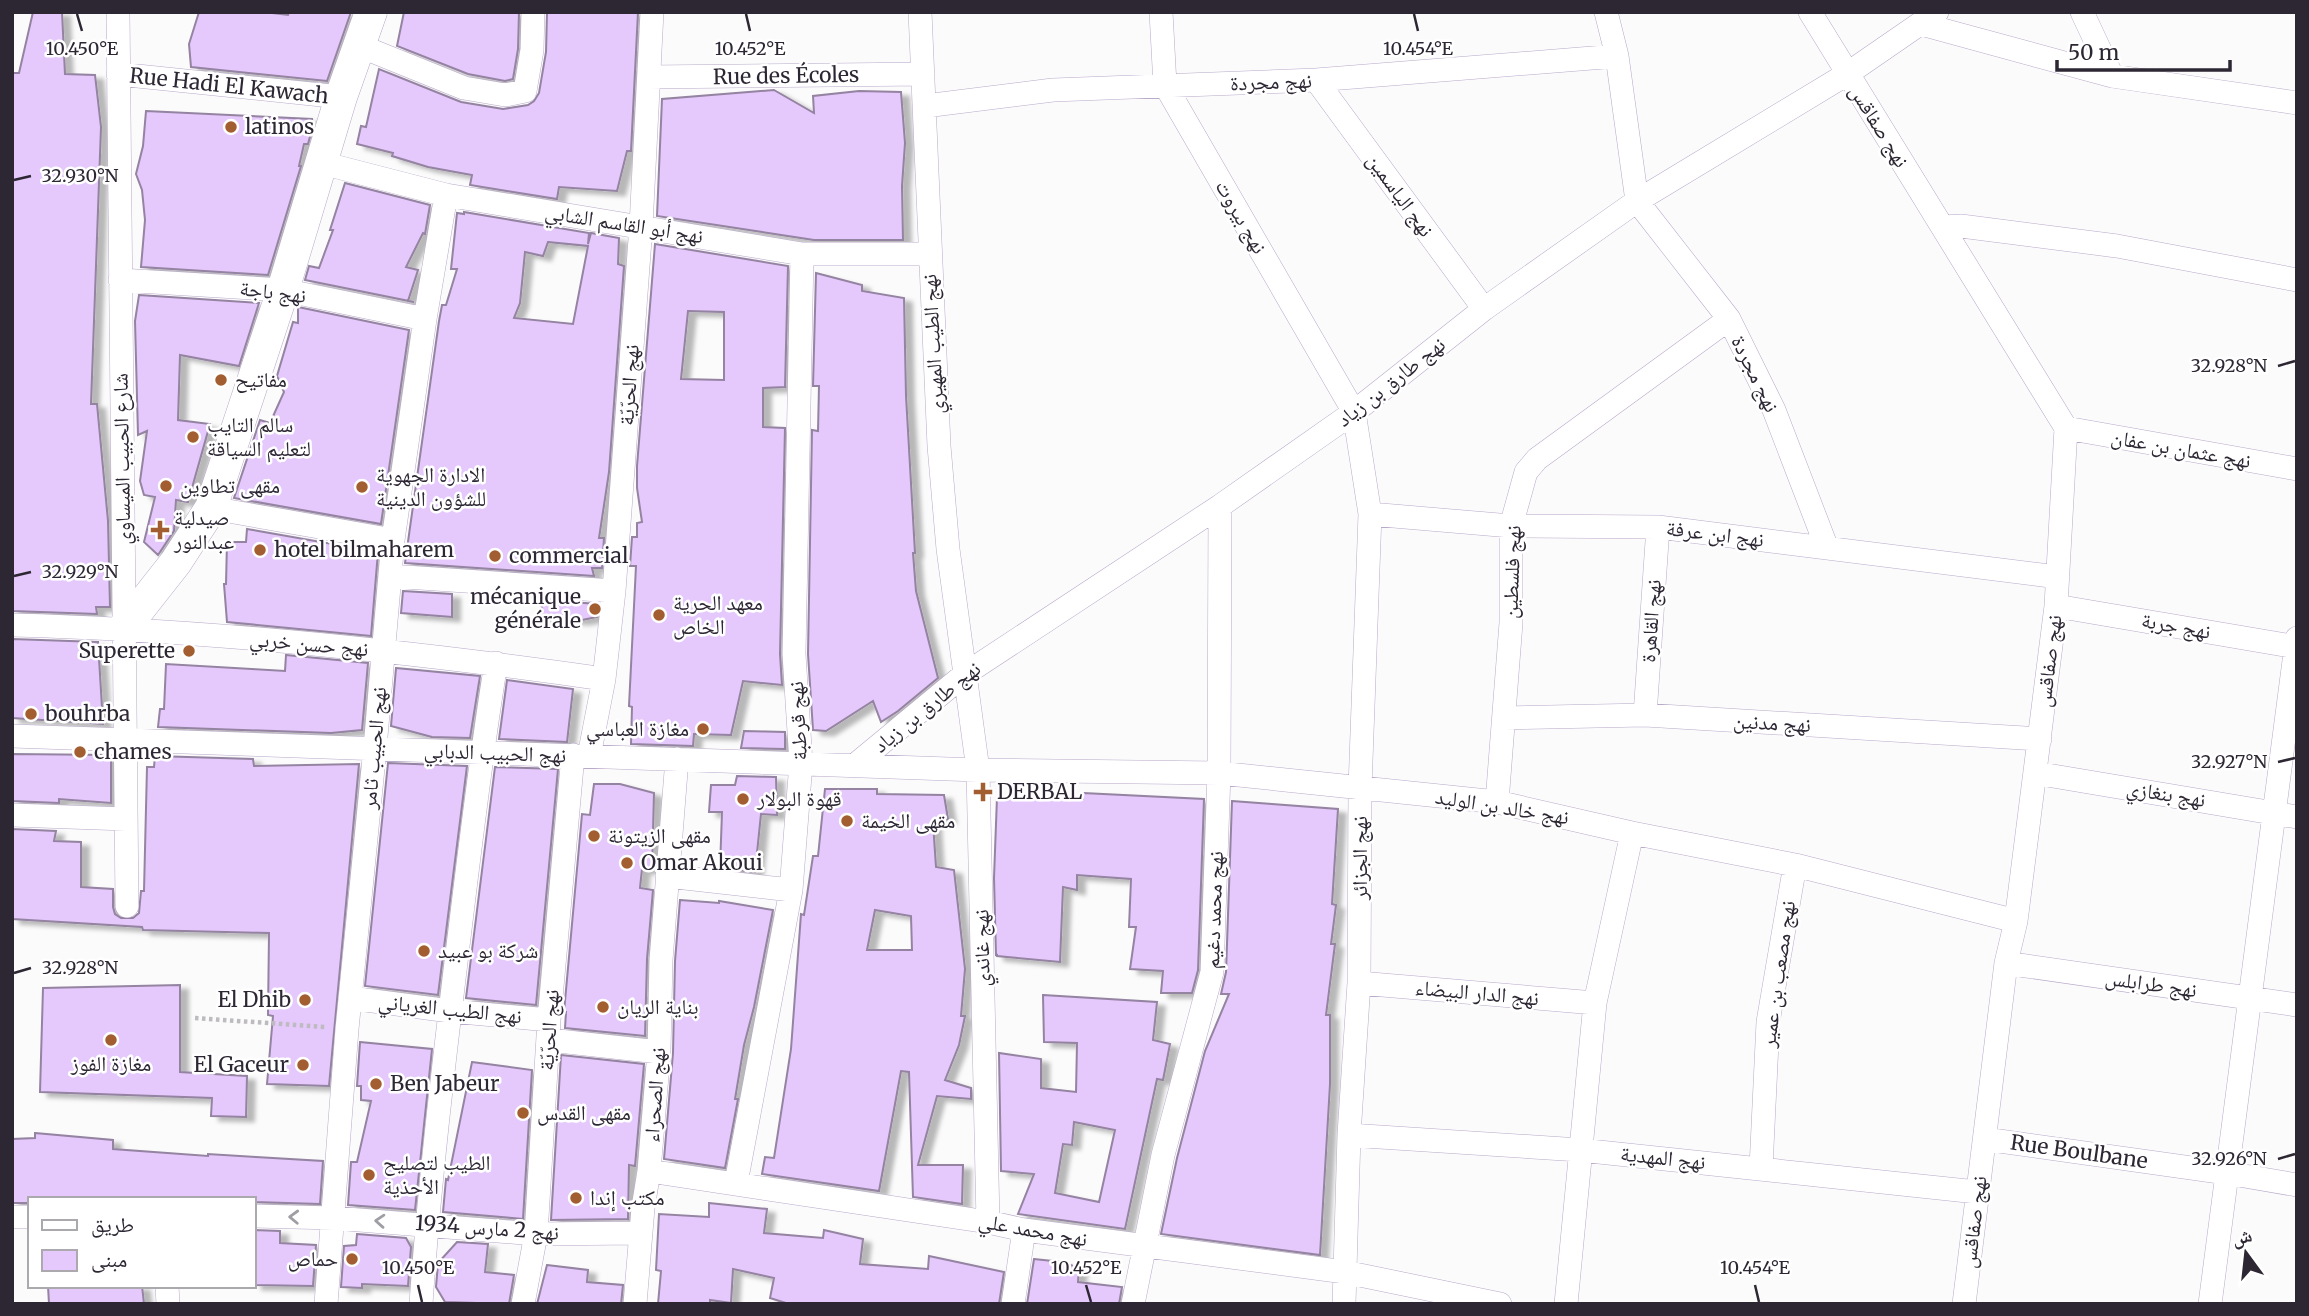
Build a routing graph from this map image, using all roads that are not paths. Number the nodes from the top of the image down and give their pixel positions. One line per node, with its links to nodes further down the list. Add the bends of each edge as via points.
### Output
1 (118, 12): 13 (street, شارع الحبيب الميساوي)
2 (372, 12): 11 (street)
3 (533, 12): 11 (street, via 525,91 505,95 464,88)
4 (652, 12): 17 (street, نهج الحرّيّة)
5 (920, 12): 14 (street, نهج الطيب المهيري)
6 (1161, 12): 19 (street, نهج بيروت)
7 (1606, 12): 12 (street)
8 (1810, 12): 15 (street, نهج صفاقس)
9 (2082, 12): 16 (street)
10 (1929, 18): 15 (street, نهج طارق بن زياد); 16 (street)
11 (360, 46): 20 (street)
12 (1618, 56): 18 (street, نهج مجردة); 25 (street)
13 (118, 74): 20 (street, Rue Hadi El Kawach); 30 (street, شارع الحبيب الميساوي)
14 (923, 74): 17 (street, Rue des Écoles); 22 (street, نهج الطيب المهيري)
15 (1847, 74): 25 (street, نهج طارق بن زياد); 27 (street, نهج صفاقس)
16 (2112, 76): 21 (street)
17 (649, 78): 26 (street, نهج الحرّيّة)
18 (1317, 80): 19 (street, نهج مجردة); 33 (street, نهج الياسمين)
19 (1165, 85): 22 (street, نهج مجردة, via 1053,90); 36 (street, نهج بيروت)
20 (341, 97): 23 (street)
21 (2297, 103)
22 (925, 106): 29 (street, نهج الطيب المهيري)
23 (322, 163): 24 (street, نهج أبو القاسم الشابي); 32 (street)
24 (446, 195): 26 (street, نهج أبو القاسم الشابي); 34 (street, نهج الحبيب ثامر)
25 (1637, 201): 33 (street, نهج طارق بن زياد); 35 (street, نهج مجردة)
26 (641, 226): 28 (street, نهج أبو القاسم الشابي); 48 (street, نهج الحرّيّة)
27 (1942, 227): 31 (street, via 2117,246); 37 (street, نهج صفاقس)
28 (802, 254): 29 (street, نهج أبو القاسم الشابي); 67 (street, نهج قرطبة, via 794,654)
29 (929, 254): 56 (street, نهج الطيب المهيري, via 939,446)
30 (120, 280): 32 (street, نهج باجة); 51 (street, شارع الحبيب الميساوي)
31 (2297, 280)
32 (283, 290): 34 (street, نهج باجة); 40 (street)
33 (1484, 309): 36 (street, نهج طارق بن زياد)
34 (425, 318): 44 (street, نهج الحبيب ثامر)
35 (1729, 319): 42 (street, نهج فلسطين, via 1537,459 1526,472); 45 (street, نهج مجردة, via 1774,410)
36 (1354, 412): 39 (street, نهج طارق بن زياد); 41 (street, نهج الجزائر)
37 (2066, 428): 38 (street, نهج عثمان بن عفان); 47 (street, نهج صفاقس)
38 (2297, 470)
39 (1220, 506): 56 (street, نهج طارق بن زياد); 70 (street, نهج محمد دغيم)
40 (211, 508): 44 (street); 51 (street)
41 (1370, 514): 42 (street, نهج ابن عرفة); 72 (street, نهج الجزائر)
42 (1511, 526): 43 (street, نهج ابن عرفة); 59 (street, نهج فلسطين, via 1511,624)
43 (1658, 527): 45 (street, نهج ابن عرفة); 58 (street, نهج القاهرة)
44 (393, 540): 46 (street, نهج الحبيب ثامر)
45 (1827, 548): 47 (street, نهج ابن عرفة)
46 (390, 576): 48 (street); 54 (street, نهج الحبيب ثامر)
47 (2058, 577): 49 (street, نهج صفاقس)
48 (614, 591): 57 (street, نهج الحرّيّة)
49 (2056, 606): 53 (street, نهج جربة); 61 (street, نهج صفاقس)
50 (12, 625): 51 (street, نهج حسن خربي)
51 (124, 628): 54 (street, نهج حسن خربي); 62 (street, شارع الحبيب الميساوي)
52 (2297, 638): 53 (street)
53 (2296, 647): 74 (street)
54 (382, 650): 55 (street, نهج حسن خربي); 63 (street, نهج الحبيب ثامر)
55 (496, 663): 57 (street, نهج حسن خربي); 64 (street)
56 (965, 674): 68 (street, نهج طارق بن زياد); 69 (street, نهج غاندي)
57 (604, 678): 65 (street, نهج الحرّيّة)
58 (1645, 715): 59 (street, نهج مدنين); 61 (street, نهج مدنين)
59 (1504, 718): 73 (street, نهج فلسطين)
60 (12, 736): 62 (street, نهج الحبيب الدبابي)
61 (2040, 739): 71 (street, نهج صفاقس)
62 (125, 740): 63 (street, نهج الحبيب الدبابي); 77 (street, شارع الحبيب الميساوي)
63 (375, 748): 64 (street, نهج الحبيب الدبابي); 86 (street, نهج الحبيب ثامر)
64 (482, 752): 65 (street, نهج الحبيب الدبابي); 90 (street)
65 (581, 756): 66 (street, نهج الحبيب الدبابي); 91 (street, نهج الحرّيّة)
66 (677, 759): 67 (street, نهج الحبيب الدبابي); 80 (street, نهج الصحراء)
67 (801, 763): 68 (street, نهج الحبيب الدبابي); 81 (street, نهج قرطبة)
68 (855, 765): 69 (street, نهج الحبيب الدبابي)
69 (978, 769): 70 (street, نهج خالد بن الوليد); 104 (street, نهج غاندي)
70 (1219, 773): 72 (street, نهج خالد بن الوليد); 109 (street, نهج محمد دغيم, via 1212,972)
71 (2035, 773): 74 (street, نهج بنغازي); 83 (street, نهج صفاقس)
72 (1360, 788): 73 (street, نهج خالد بن الوليد); 85 (street, نهج الجزائر)
73 (1497, 802): 78 (street, نهج خالد بن الوليد)
74 (2274, 812): 76 (street, نهج بنغازي); 87 (street)
75 (12, 815): 77 (street)
76 (2297, 817)
77 (126, 819): 82 (street, شارع الحبيب الميساوي)
78 (1632, 833): 79 (street, نهج خالد بن الوليد); 88 (street)
79 (1795, 865): 83 (street, نهج خالد بن الوليد); 96 (street, نهج مصعب بن عمير, via 1768,1022)
80 (667, 876): 81 (street); 92 (street, نهج الصحراء)
81 (791, 890): 99 (street, نهج قرطبة)
82 (127, 906)
83 (2016, 921): 84 (street, نهج صفاقس)
84 (2006, 963): 87 (street, نهج طرابلس); 94 (street, نهج صفاقس)
85 (1359, 983): 88 (street, نهج الدار البيضاء); 93 (street, نهج الجزائر)
86 (351, 998): 90 (street, نهج الطيب الغرياني); 103 (street, نهج الحبيب ثامر)
87 (2250, 998): 89 (street, نهج طرابلس); 98 (street)
88 (1595, 1003): 95 (street)
89 (2297, 1005)
90 (450, 1011): 91 (street, نهج الطيب الغرياني); 105 (street)
91 (549, 1030): 92 (street, نهج الطيب الغرياني); 108 (street, نهج الحرّيّة)
92 (659, 1052): 97 (street, نهج الصحراء)
93 (1349, 1135): 95 (street, نهج المهدية); 110 (street, نهج الجزائر)
94 (1985, 1139): 98 (street, Rue Boulbane); 101 (street, نهج صفاقس)
95 (1580, 1150): 96 (street, نهج المهدية); 119 (street)
96 (1760, 1168): 101 (street, نهج المهدية)
97 (649, 1171): 99 (street, نهج محمد علي); 107 (street, نهج الصحراء)
98 (2227, 1172): 100 (street, Rue Boulbane); 121 (street)
99 (736, 1183): 104 (street, نهج محمد علي)
100 (2297, 1185)
101 (1977, 1192): 120 (street, نهج صفاقس)
102 (256, 1216): 103 (street, نهج 2 مارس 1934, one-way to 102)
103 (334, 1218): 105 (street, نهج 2 مارس 1934, one-way to 103); 111 (street, نهج الحبيب ثامر)
104 (988, 1222): 106 (street, نهج محمد علي)
105 (426, 1224): 108 (street, نهج 2 مارس 1934); 112 (street)
106 (1024, 1230): 109 (street, نهج محمد علي); 115 (street)
107 (640, 1233): 108 (street, نهج 2 مارس 1934); 114 (street, نهج الصحراء)
108 (536, 1234): 113 (street, نهج الحرّيّة)
109 (1143, 1248): 110 (street, نهج محمد علي); 116 (street, نهج محمد دغيم)
110 (1345, 1272): 117 (street, نهج الجزائر); 118 (street, نهج محمد علي)
111 (326, 1304)
112 (421, 1304)
113 (523, 1304)
114 (635, 1304)
115 (1013, 1304)
116 (1133, 1304)
117 (1344, 1304)
118 (1500, 1304)
119 (1566, 1304)
120 (1964, 1304)
121 (2210, 1304)

